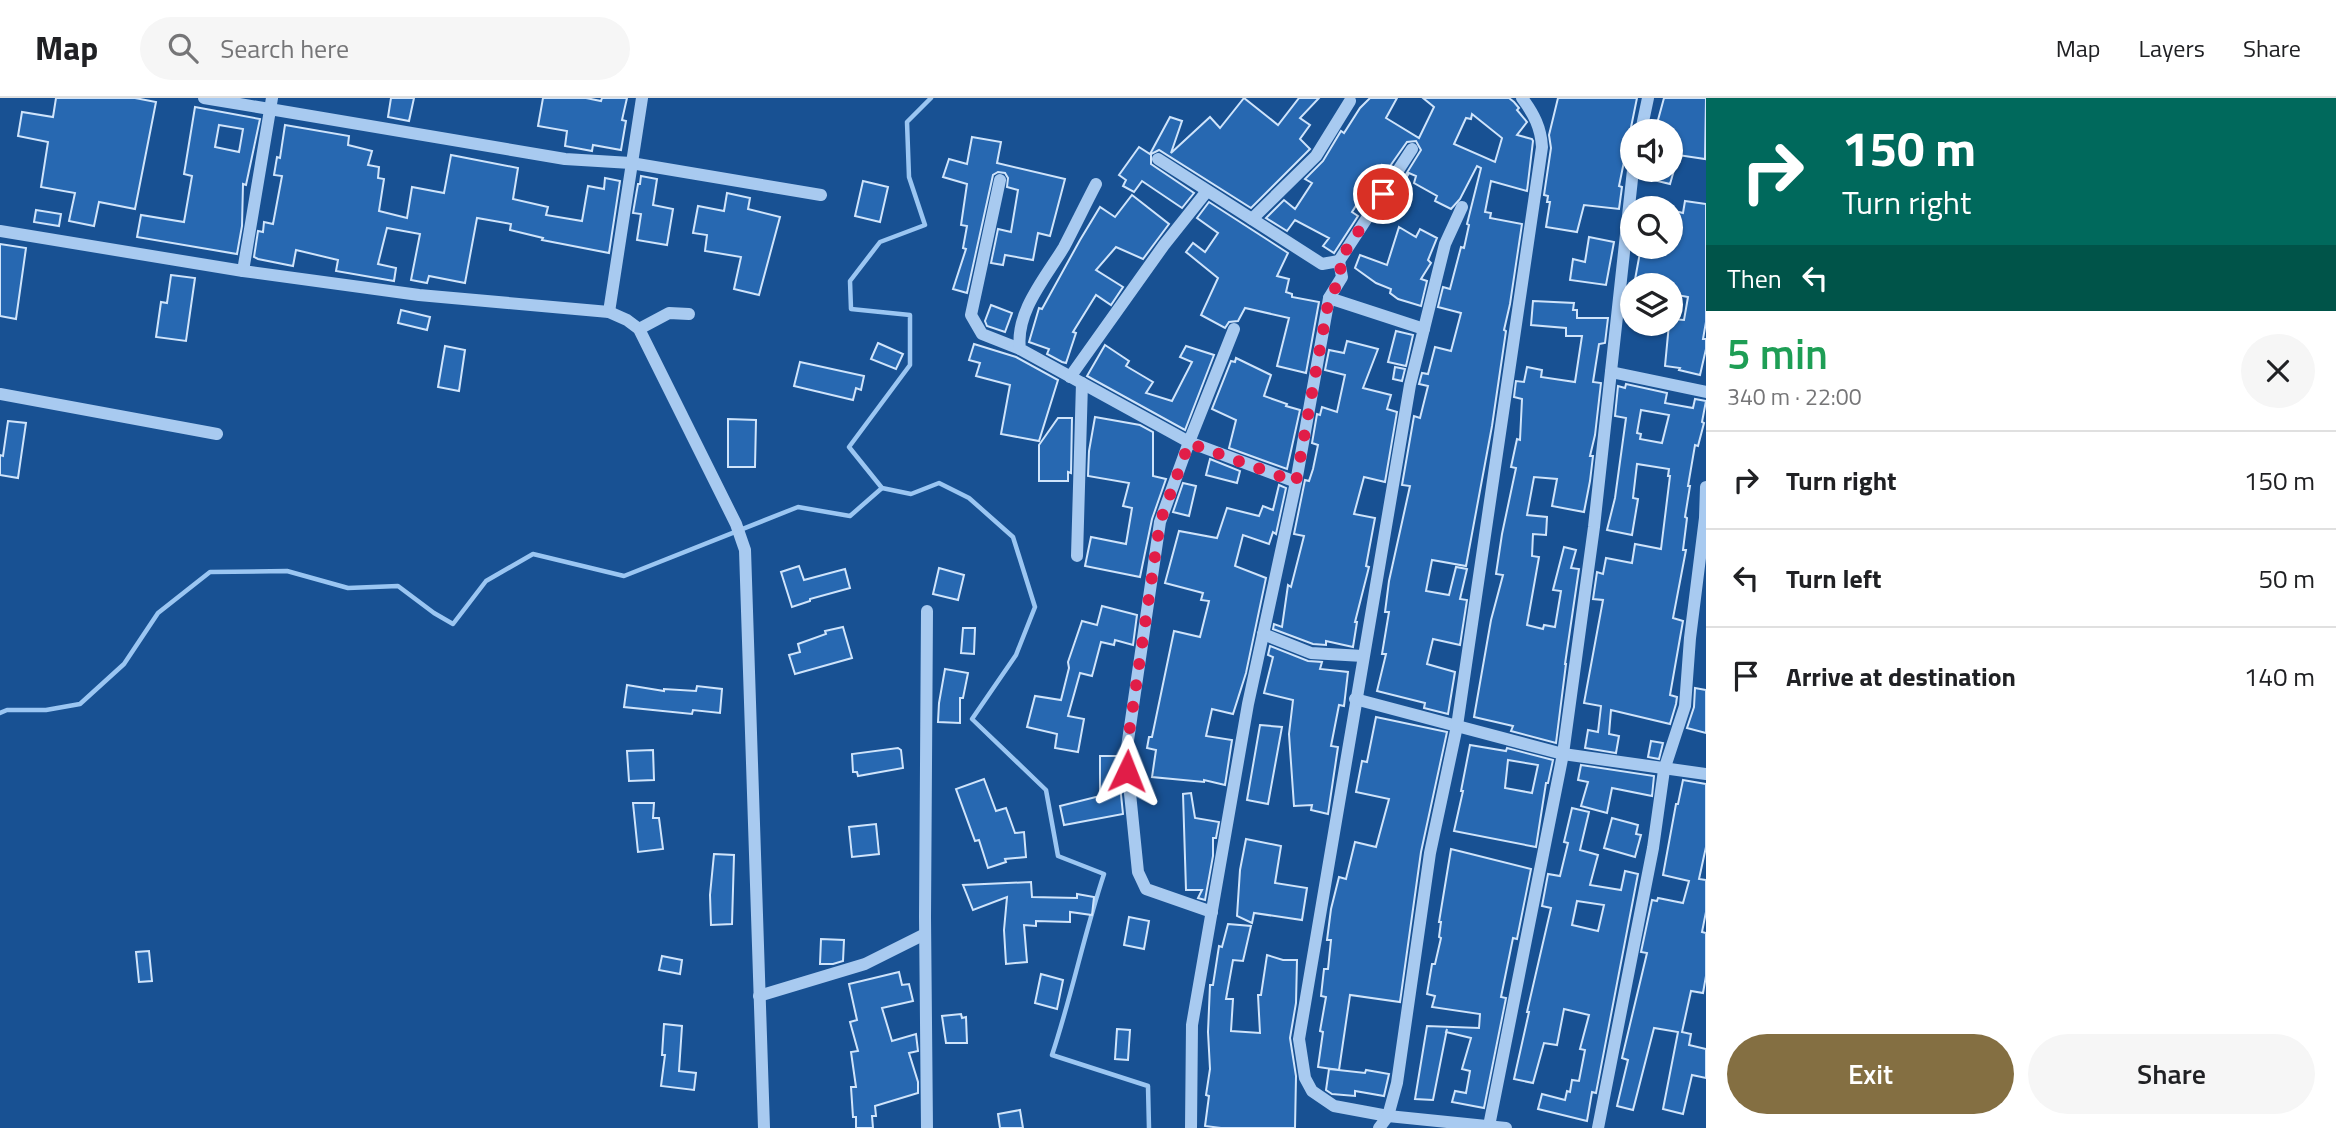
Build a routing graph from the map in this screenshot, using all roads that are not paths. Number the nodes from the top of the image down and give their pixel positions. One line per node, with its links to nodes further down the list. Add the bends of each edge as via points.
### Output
1 (204, 98): 6 (street)
2 (642, 98): 10 (street)
3 (1522, 98): 41 (street, via 1541,130 1542,148)
4 (1648, 98): 7 (street)
5 (1350, 101): 17 (street, via 1316,156)
6 (271, 103): 10 (street, via 565,159); 20 (street)
7 (1644, 119)
8 (1412, 149): 19 (street)
9 (1158, 159): 14 (street)
10 (631, 163): 15 (street); 22 (street)
11 (1000, 180): 27 (street, via 971,315 982,334)
12 (1632, 182): 28 (street)
13 (1096, 184): 27 (street, via 1028,307 1018,335)
14 (1206, 191): 17 (street); 29 (street, via 1164,245)
15 (821, 195)
16 (1462, 207): 26 (street, via 1445,244)
17 (1252, 219): 19 (street, via 1322,264)
18 (0, 231): 20 (street)
19 (1339, 261): 21 (street, via 1342,277)
20 (243, 271): 22 (street, via 419,295)
21 (1329, 298): 26 (street); 34 (street)
22 (609, 312): 24 (street)
23 (689, 314): 24 (street, via 669,313)
24 (639, 328): 47 (street, via 745,550)
25 (1234, 329): 33 (street)
26 (1424, 329): 39 (street)
27 (1020, 349): 29 (street)
28 (1611, 372): 30 (street); 42 (street)
29 (1076, 380): 33 (street); 36 (street)
30 (1706, 392)
31 (0, 394): 32 (street)
32 (217, 434)
33 (1189, 443): 34 (street); 45 (street, via 1160,522 1126,754 1138,872 1146,889)
34 (1296, 482): 38 (street)
35 (1706, 487): 43 (street, via 1685,706)
36 (1077, 556)
37 (927, 611): 46 (street)
38 (1263, 634): 39 (street, via 1311,653); 45 (street)
39 (1363, 656): 40 (street)
40 (1355, 699): 41 (street); 48 (street, via 1299,1039 1305,1078 1312,1091 1334,1106)
41 (1457, 726): 42 (street); 48 (street, via 1430,853 1398,1083)
42 (1563, 754): 43 (street); 49 (street)
43 (1664, 769): 44 (street); 55 (street)
44 (1706, 774)
45 (1212, 912): 52 (street, via 1192,1025)
46 (925, 934): 47 (street, via 865,964); 51 (street)
47 (759, 996): 50 (street)
48 (1388, 1116): 49 (street); 53 (street)
49 (1489, 1126): 54 (street)
50 (764, 1128)
51 (927, 1128)
52 (1191, 1128)
53 (1379, 1128)
54 (1506, 1128)
55 (1598, 1128)

